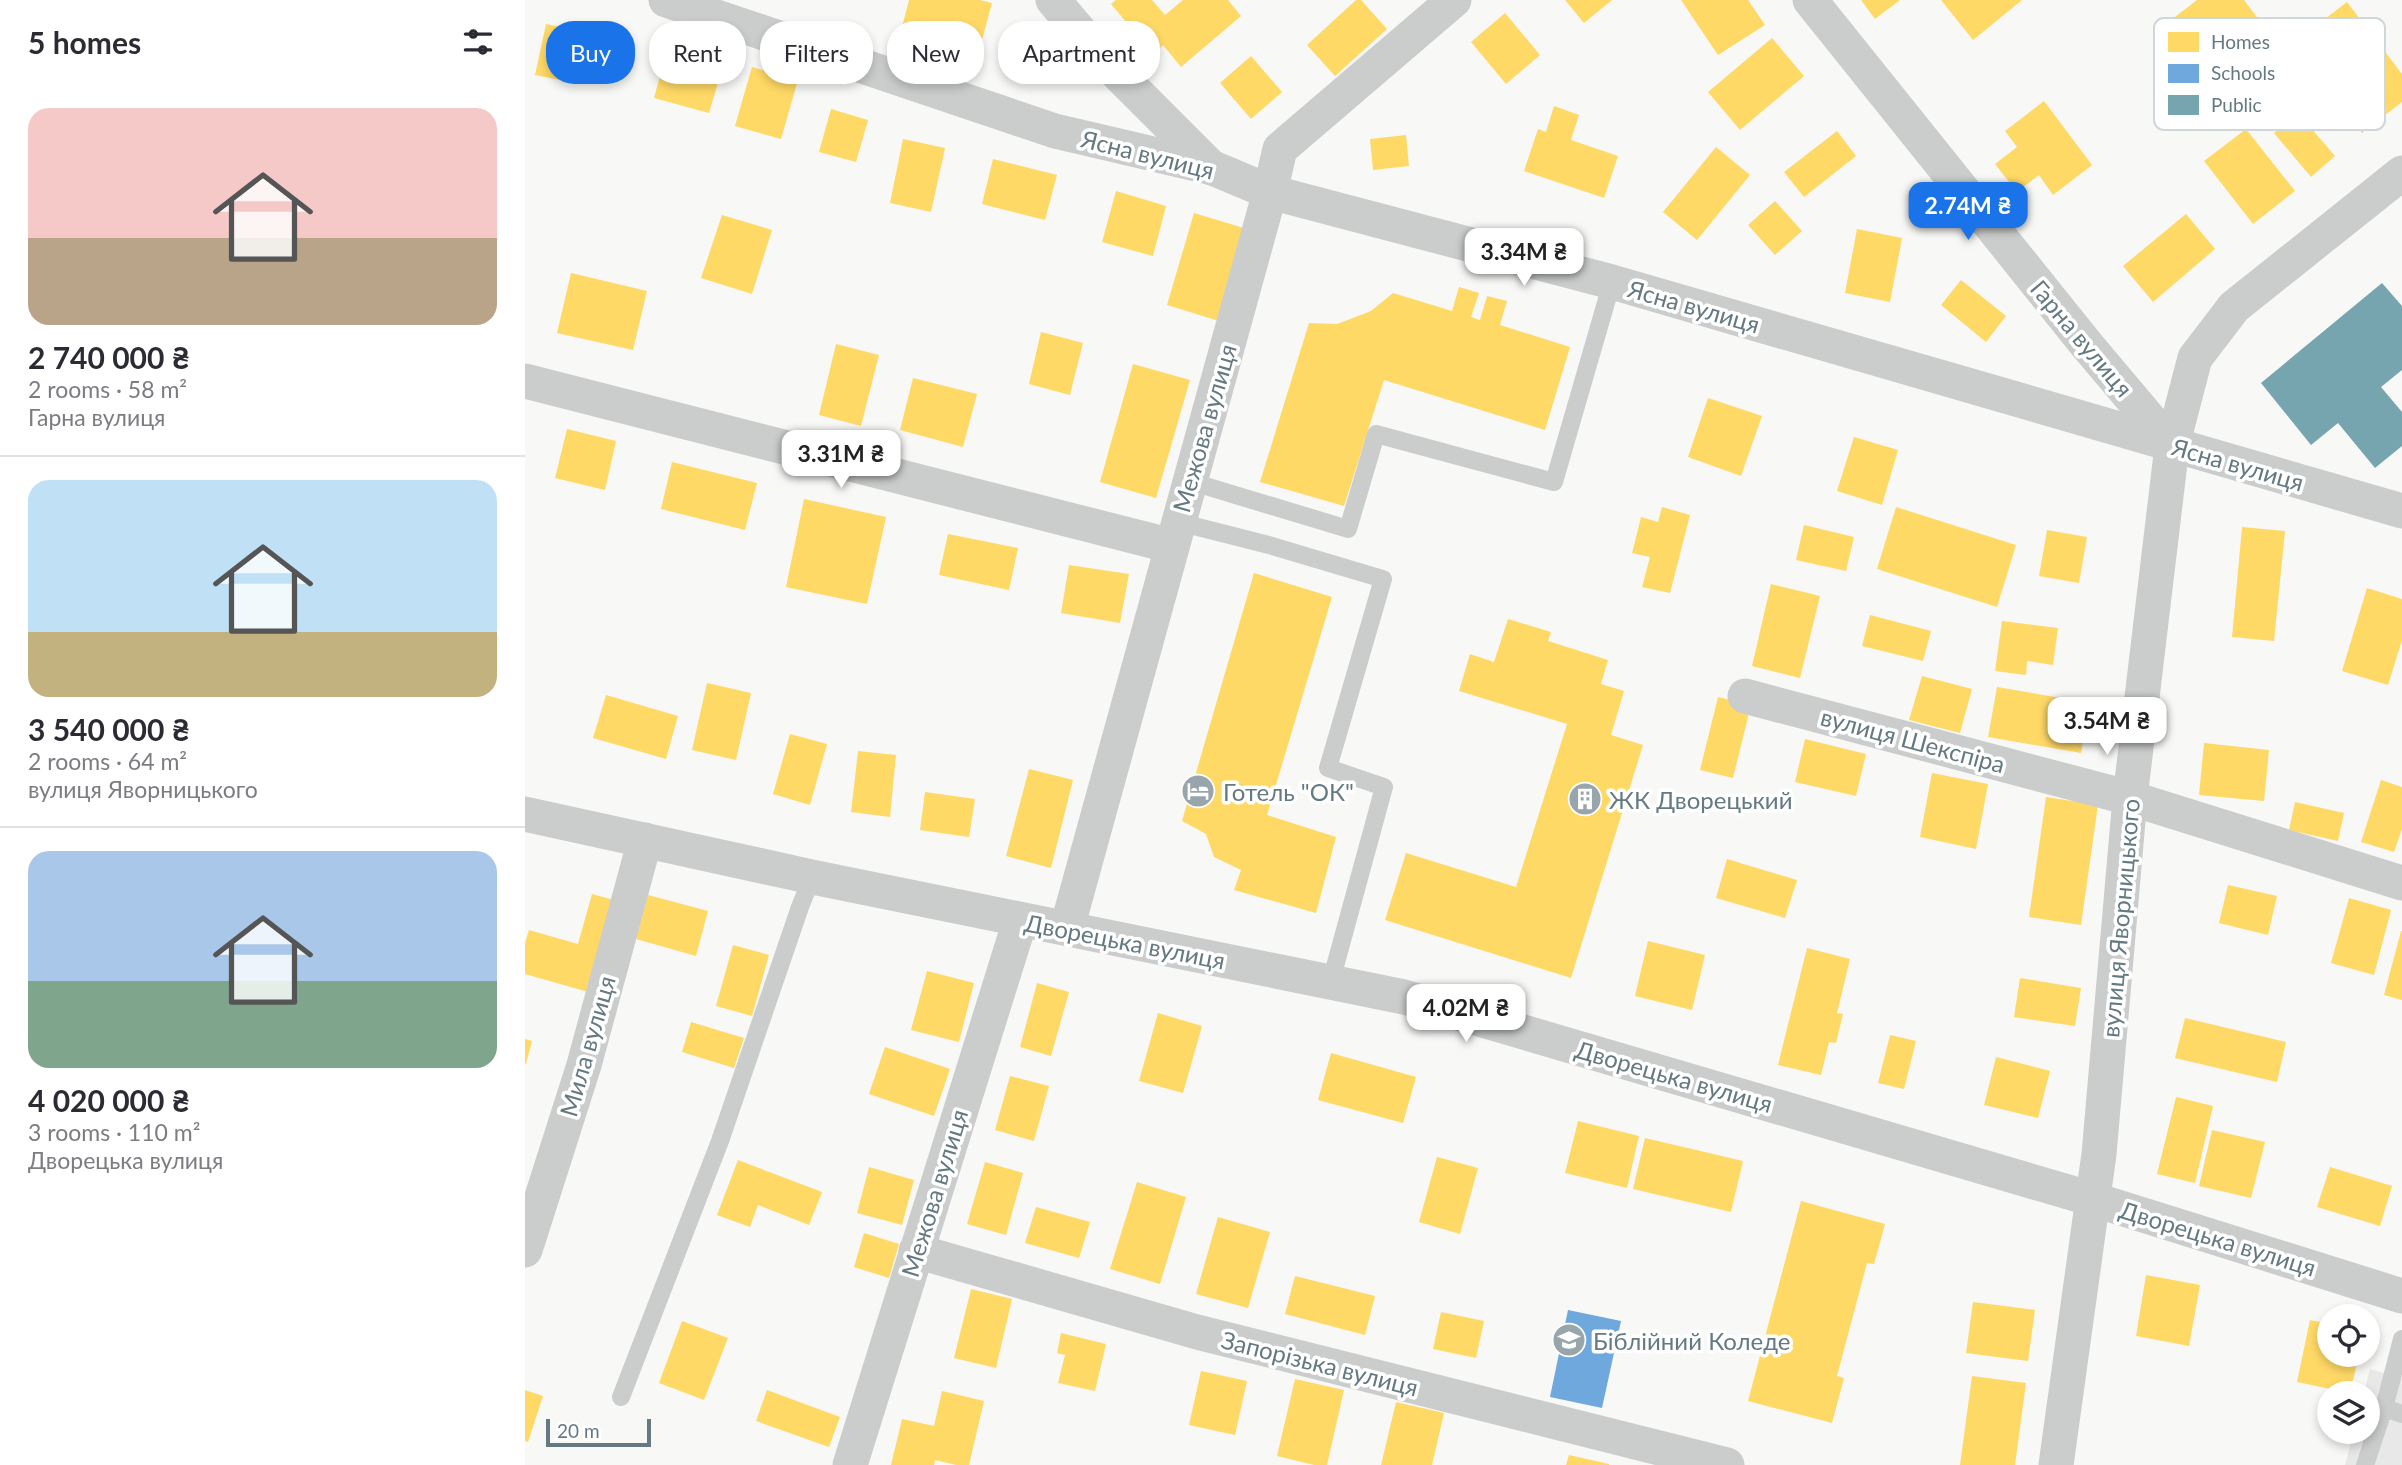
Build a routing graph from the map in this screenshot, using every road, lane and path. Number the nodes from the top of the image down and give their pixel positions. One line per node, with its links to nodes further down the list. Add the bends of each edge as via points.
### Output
1 (666, 0): 5 (street, Ясна вулиця, via 1055,131)
2 (1053, 0): 5 (street, via 1104,61)
3 (1809, 0): 10 (street, Гарна вулиця)
4 (1443, 3): 7 (street, Межова вулиця, via 1280,149)
5 (1213, 168): 7 (street, Ясна вулиця)
6 (2402, 173): 10 (street, вулиця Яворницького, via 2234,307 2195,358)
7 (1270, 192): 8 (street, Ясна вулиця); 11 (street, Межова вулиця)
8 (1612, 282): 10 (street, Ясна вулиця); 11 (lane, via 1554,482 1376,434 1348,529)
9 (525, 381): 13 (street)
10 (2172, 446): 12 (street, Ясна вулиця); 15 (street, вулиця Яворницького)
11 (1189, 481): 13 (street, Межова вулиця)
12 (2402, 511)
13 (1175, 534): 21 (street, Межова вулиця); 22 (lane, via 1269,545 1383,579 1328,768 1384,787)
14 (1745, 696): 15 (street, вулиця Шекспіра)
15 (2130, 798): 19 (street, вулиця Шекспіра); 23 (street, вулиця Яворницького)
16 (525, 814): 17 (street, Дворецька вулиця)
17 (645, 841): 18 (street, Дворецька вулиця); 24 (street, Мила вулиця, via 584,1065)
18 (812, 877): 20 (street, Дворецька вулиця); 28 (lane, via 720,1141)
19 (2402, 883)
20 (1020, 921): 21 (street, Дворецька вулиця); 25 (street, Межова вулиця)
21 (1067, 928): 22 (street, Дворецька вулиця)
22 (1331, 981): 23 (street, Дворецька вулиця, via 1404,997)
23 (2092, 1199): 26 (street, Дворецька вулиця); 33 (street, вулиця Яворницького)
24 (525, 1250)
25 (916, 1251): 31 (street, Межова вулиця); 32 (street, Запорізька вулиця, via 1198,1332)
26 (2402, 1296)
27 (2402, 1339): 29 (lane)
28 (621, 1397)
29 (2384, 1408): 30 (lane); 34 (lane)
30 (2402, 1414)
31 (850, 1465)
32 (1727, 1465)
33 (2056, 1465)
34 (2365, 1465)

